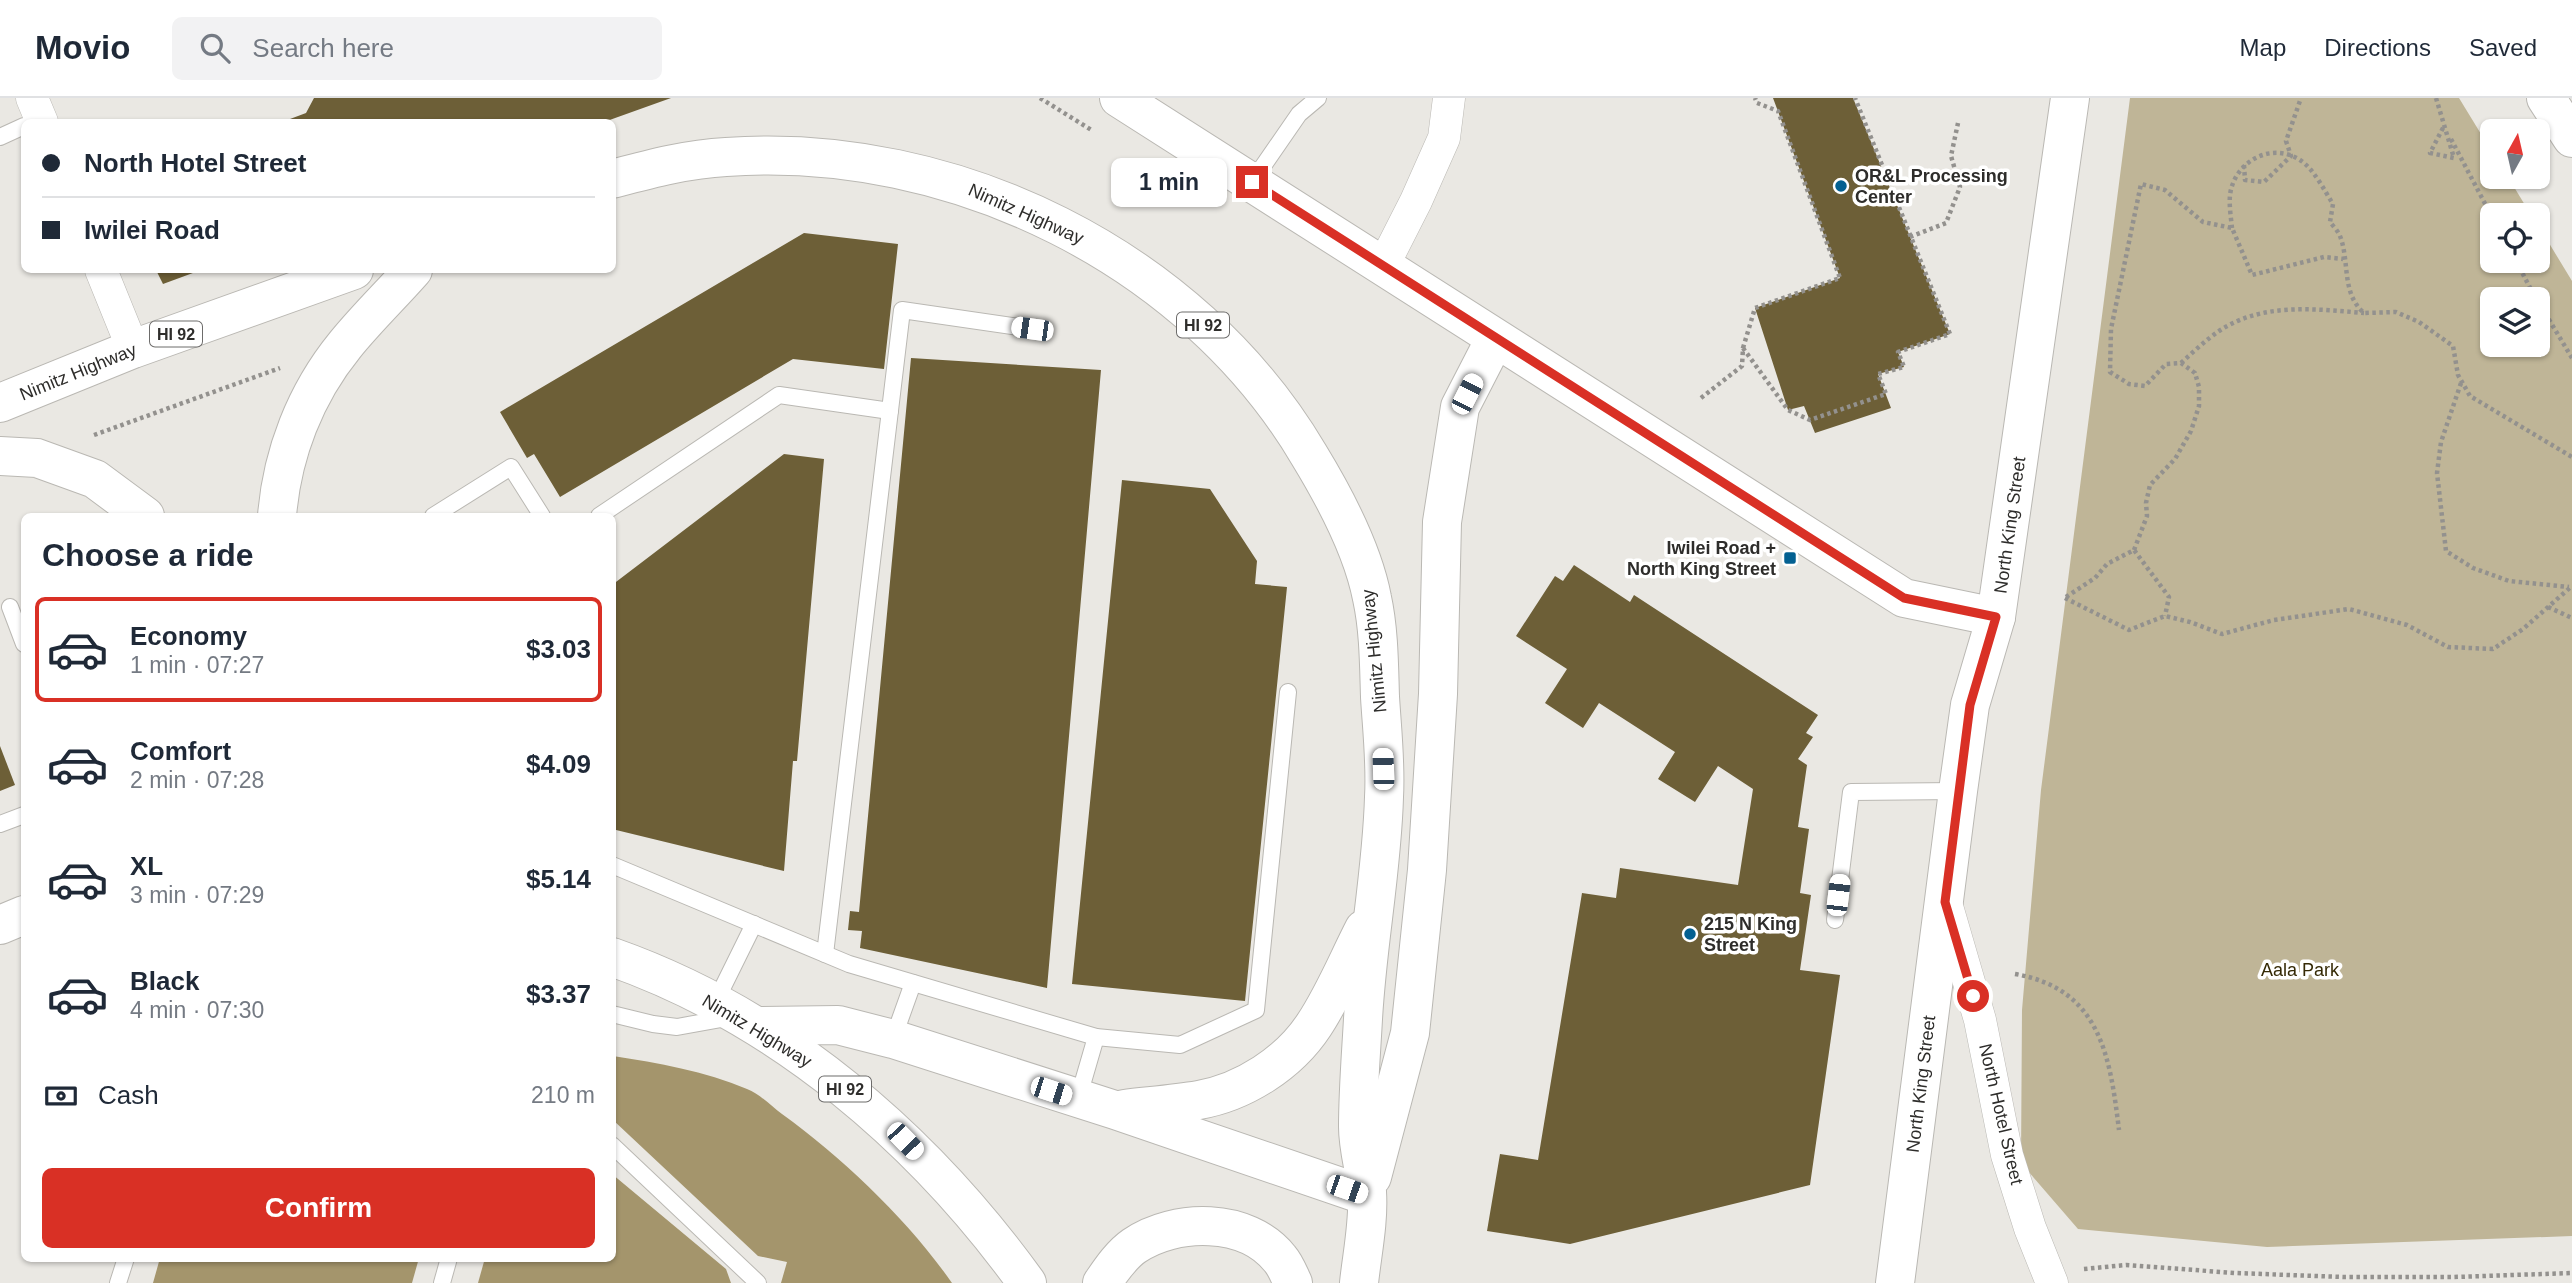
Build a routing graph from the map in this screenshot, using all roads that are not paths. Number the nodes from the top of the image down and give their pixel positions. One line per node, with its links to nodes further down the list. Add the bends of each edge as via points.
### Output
1 (1119, 98): 10 (main road)
2 (1318, 98): 10 (lane, via 1299,114)
3 (1449, 98): 11 (street, via 1444,138)
4 (2070, 98): 27 (main road, North King Street)
5 (2546, 98): 8 (main road)
6 (21, 125): 7 (lane)
7 (0, 137)
8 (2572, 138)
9 (616, 178): 35 (main road, Nimitz Highway / HI 92, via 664,165 725,157 787,156 909,170 969,188 1081,238 1134,269 1226,347 1265,390 1323,478 1353,541 1372,597 1385,794)
10 (1252, 182): 11 (main road)
11 (1383, 266): 16 (main road)
12 (102, 273): 17 (street)
13 (346, 273): 17 (main road, Nimitz Highway / HI 92)
14 (410, 273): 22 (main road, via 345,344 321,378 287,454)
15 (1032, 329): 19 (lane, via 902,310)
16 (1495, 340): 27 (main road, via 1904,598); 50 (main road, via 1460,407 1442,522 1438,694 1427,870 1411,1020)
17 (133, 349): 18 (main road, Nimitz Highway / HI 92)
18 (0, 403)
19 (890, 411): 25 (lane, via 779,395); 40 (lane)
20 (0, 456): 21 (main road, via 37,458 95,479)
21 (141, 513)
22 (276, 513)
23 (438, 513): 24 (lane, via 511,467)
24 (540, 513)
25 (603, 513)
26 (10, 607): 28 (lane)
27 (1996, 617): 30 (main road, North King Street, via 1970,705)
28 (21, 636)
29 (1288, 692): 45 (lane, via 1256,1010 1180,1045)
30 (1958, 791): 34 (main road, North King Street); 37 (lane, via 1851,792)
31 (21, 816): 32 (lane)
32 (0, 824)
33 (616, 867): 38 (lane)
34 (1945, 902): 53 (main road, North King Street); 61 (street, North Hotel Street, via 1980,1020 2007,1155)
35 (1376, 908): 48 (main road, via 1314,1025 1277,1065 1241,1086 1201,1100); 50 (main road, Nimitz Highway / HI 92, via 1363,1015 1358,1131)
36 (21, 916): 39 (main road)
37 (1835, 920)
38 (754, 924): 40 (lane); 44 (lane)
39 (0, 925)
40 (825, 954): 42 (lane)
41 (616, 955): 44 (main road, Nimitz Highway / HI 92)
42 (913, 983): 45 (lane); 46 (lane)
43 (616, 1015): 44 (lane, via 677,1027)
44 (737, 1015): 46 (main road, via 838,1025); 57 (main road, Nimitz Highway / HI 92, via 859,1099 905,1141 957,1193)
45 (1096, 1037): 47 (lane)
46 (893, 1039): 47 (main road)
47 (1077, 1099): 48 (main road)
48 (1115, 1110): 50 (main road)
49 (616, 1149): 56 (lane)
50 (1367, 1196): 60 (main road, Nimitz Highway / HI 92)
51 (125, 1262): 54 (lane)
52 (448, 1262): 55 (lane)
53 (1896, 1279)
54 (118, 1283)
55 (442, 1283)
56 (758, 1283)
57 (1027, 1283)
58 (1102, 1283): 59 (main road, via 1132,1247 1151,1236 1196,1226 1219,1227 1256,1240 1280,1259)
59 (1293, 1283)
60 (1359, 1283)
61 (2052, 1283)

